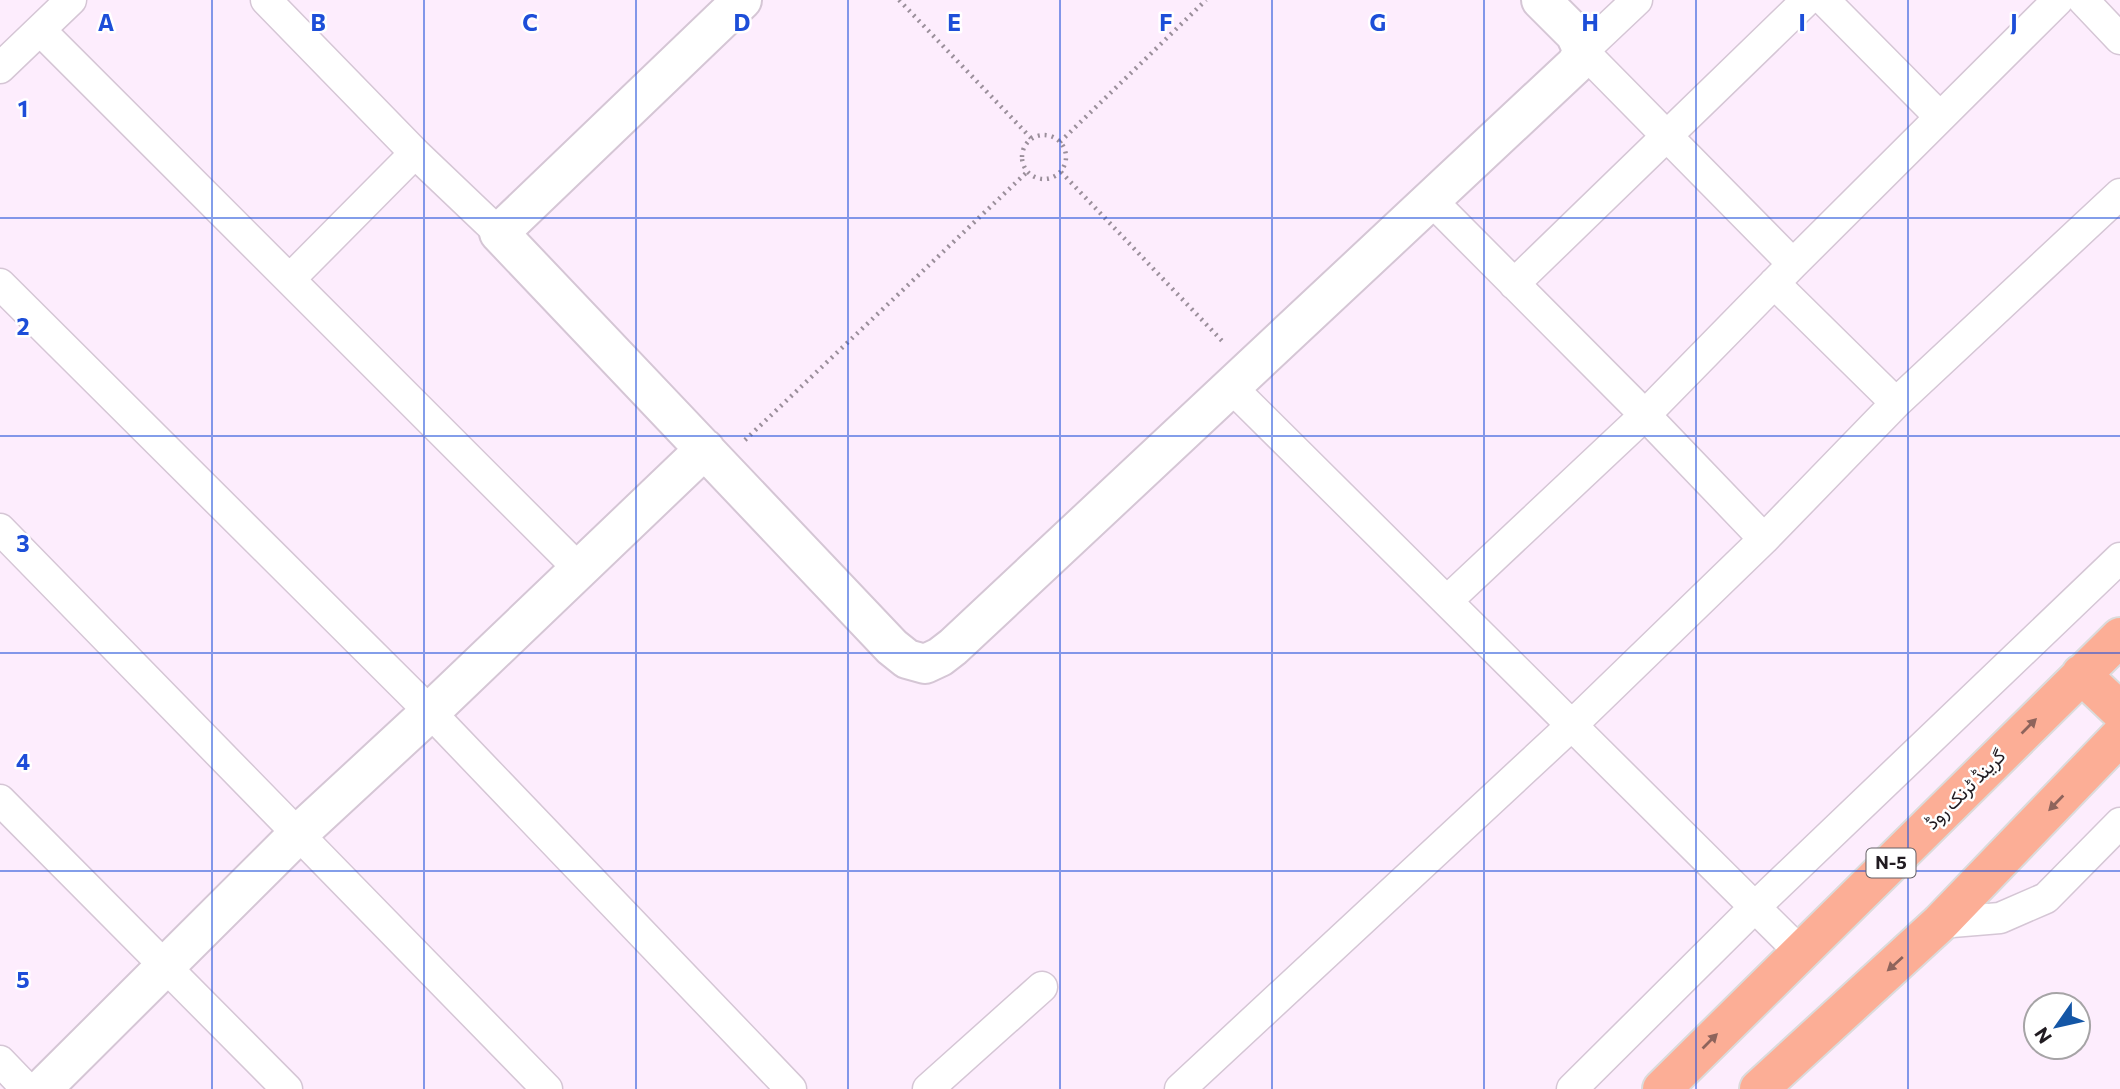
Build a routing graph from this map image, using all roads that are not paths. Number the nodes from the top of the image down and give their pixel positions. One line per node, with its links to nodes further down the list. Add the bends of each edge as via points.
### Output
1 (71, 0): 10 (street)
2 (266, 0): 16 (street)
3 (742, 0): 19 (street)
4 (1541, 0): 12 (street, via 1575,34)
5 (1637, 0): 12 (street)
6 (1807, 0): 15 (street)
7 (1824, 0): 14 (street)
8 (2057, 0): 14 (street)
9 (2083, 0): 11 (street)
10 (40, 30): 13 (street); 21 (street)
11 (2120, 39)
12 (1583, 51): 15 (street); 18 (street, via 1576,64)
13 (0, 68)
14 (1940, 117): 20 (street)
15 (1667, 136): 20 (street); 23 (street)
16 (415, 153): 19 (street); 21 (street)
17 (2120, 194): 25 (street)
18 (1430, 200): 23 (street); 24 (street)
19 (499, 233): 27 (street)
20 (1783, 273): 25 (street); 26 (street)
21 (290, 279): 31 (street)
22 (0, 284): 36 (street)
23 (1514, 284): 26 (street)
24 (1240, 379): 27 (street, via 954,647 925,664 907,659 892,647); 32 (street)
25 (1896, 404): 28 (street)
26 (1645, 415): 28 (street); 32 (street)
27 (712, 457): 31 (street)
28 (1764, 538): 37 (street)
29 (6, 547): 41 (street)
30 (2120, 558): 42 (street)
31 (579, 569): 36 (street)
32 (1447, 601): 37 (street)
33 (2120, 637): 34 (highway, گرینڈ ٹرنک روڈ / N-5)
34 (2081, 674): 35 (highway); 44 (highway, گرینڈ ٹرنک روڈ / N-5, one-way to 34)
35 (2120, 711)
36 (429, 712): 41 (street); 52 (street)
37 (1572, 725): 42 (street); 54 (street)
38 (2120, 736): 43 (highway, one-way to 43)
39 (0, 800): 45 (street)
40 (2120, 823): 43 (street, via 2046,898 2000,918)
41 (298, 834): 45 (street); 51 (street)
42 (1755, 907): 44 (street); 55 (street)
43 (1940, 923): 57 (highway, one-way to 57)
44 (1800, 952): 56 (highway, گرینڈ ٹرنک روڈ / N-5, one-way to 44)
45 (165, 966): 49 (street); 50 (street)
46 (1042, 987): 53 (street)
47 (0, 1061): 48 (street)
48 (27, 1089)
49 (42, 1089)
50 (287, 1089)
51 (547, 1089)
52 (791, 1089)
53 (928, 1089)
54 (1181, 1089)
55 (1572, 1089)
56 (1662, 1089)
57 (1759, 1089)

